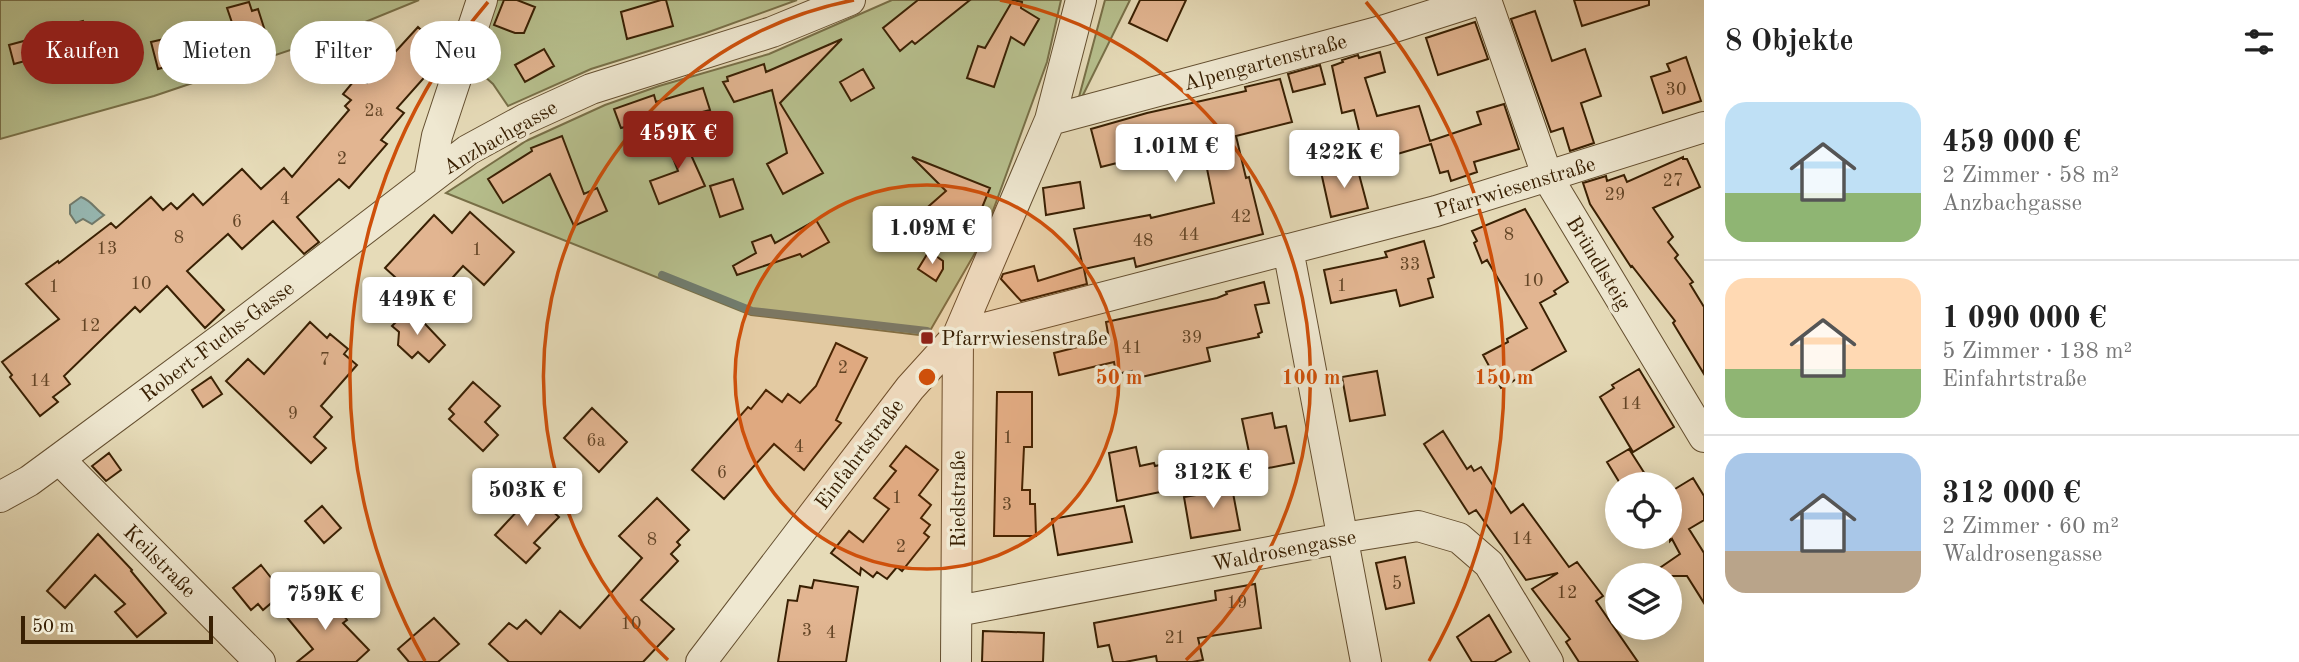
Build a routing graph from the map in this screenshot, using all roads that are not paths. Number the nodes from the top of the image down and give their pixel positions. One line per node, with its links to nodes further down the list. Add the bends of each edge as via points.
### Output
1 (482, 0): 9 (street, via 438,136)
2 (850, 0): 9 (street, Anzbachgasse, via 759,36 572,96 468,150)
3 (1081, 0): 6 (street, Einfahrtstraße)
4 (1479, 0): 6 (street, Alpengartenstraße, via 1385,30)
5 (1486, 0): 8 (street, Bründlsteig)
6 (1050, 120): 11 (street, Einfahrtstraße)
7 (1704, 127): 8 (street, Pfarrwiesenstraße)
8 (1548, 178): 10 (street, Pfarrwiesenstraße); 12 (street, Bründlsteig)
9 (429, 179): 13 (street, Robert-Fuchs-Gasse)
10 (1288, 249): 11 (street, Pfarrwiesenstraße); 15 (street)
11 (958, 335): 16 (street, Riedstraße); 18 (street, Einfahrtstraße, via 909,388)
12 (1704, 437)
13 (59, 459): 14 (street, Robert-Fuchs-Gasse); 17 (street, Keilstraße)
14 (0, 497)
15 (1343, 538): 16 (street, Waldrosengasse); 20 (street); 21 (street, Waldrosengasse, via 1418,526 1459,538 1489,564)
16 (957, 611): 19 (street, Riedstraße)
17 (260, 662)
18 (701, 662)
19 (956, 662)
20 (1366, 662)
21 (1548, 662)

